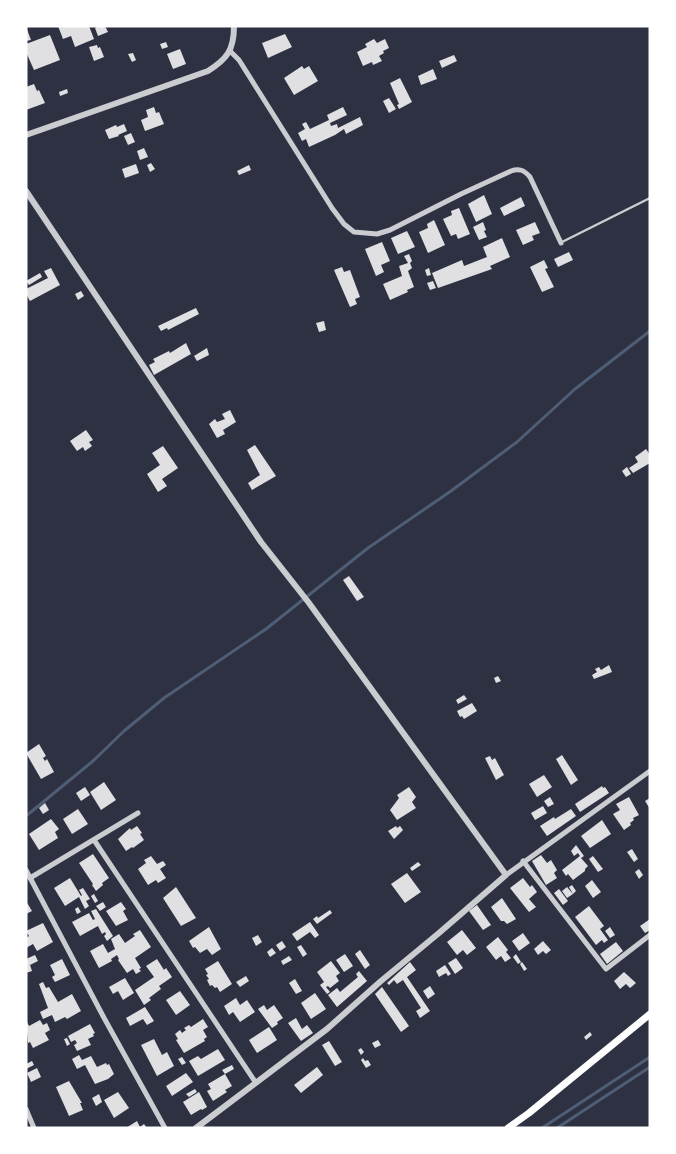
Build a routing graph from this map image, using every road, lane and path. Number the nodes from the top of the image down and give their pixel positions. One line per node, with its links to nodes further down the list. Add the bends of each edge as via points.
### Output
1 (234, 26): 2 (street)
2 (230, 51): 3 (street, via 223,62 208,72); 6 (street, via 239,60 332,208 354,232 377,234 390,230 469,190 519,170 530,177)
3 (26, 135)
4 (26, 191): 12 (street, via 261,542)
5 (650, 198): 6 (lane)
6 (561, 243)
7 (650, 771): 10 (street)
8 (138, 813): 9 (street)
9 (94, 840): 13 (street); 16 (street)
10 (522, 862): 12 (street); 14 (street, via 606,969)
11 (26, 870): 13 (street)
12 (506, 874): 16 (street, via 327,1029)
13 (30, 878): 19 (street)
14 (650, 935)
15 (650, 1014): 21 (main road)
16 (256, 1083): 20 (street)
17 (26, 1109): 18 (street)
18 (34, 1128)
19 (165, 1128)
20 (196, 1128)
21 (508, 1128)

